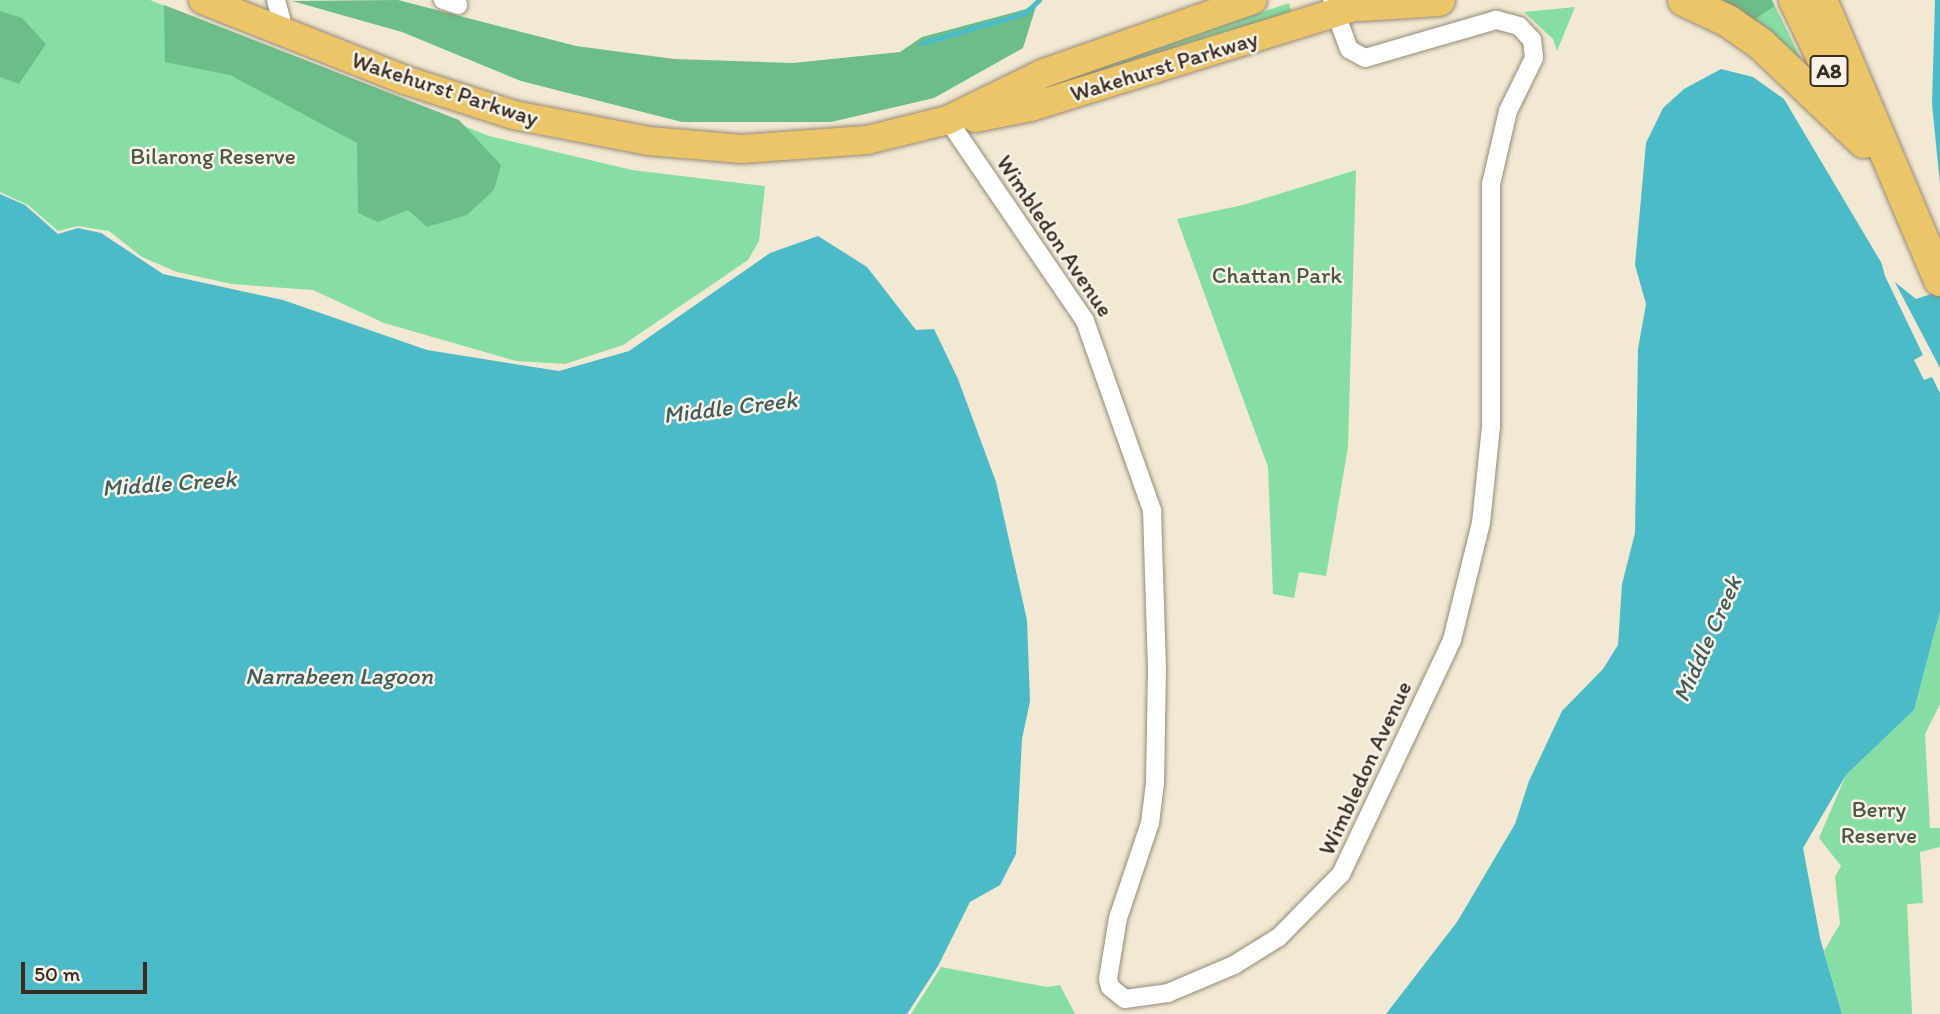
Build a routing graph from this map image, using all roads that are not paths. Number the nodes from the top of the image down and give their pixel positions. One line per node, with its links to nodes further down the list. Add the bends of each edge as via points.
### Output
1 (203, 0): 10 (main road, Wakehurst Parkway)
2 (276, 0): 10 (street, via 281,19)
3 (1253, 0): 12 (main road, Wakehurst Parkway)
4 (1438, 0): 9 (highway)
5 (1684, 0): 15 (highway, via 1728,21 1761,44)
6 (1795, 0): 15 (highway, A8)
7 (1821, 0): 11 (highway, A8)
8 (1836, 0): 11 (highway, A8)
9 (1351, 5): 13 (main road, Wakehurst Parkway); 14 (street, Wimbledon Avenue, via 1349,49 1365,58 1496,20 1519,26 1532,40 1534,58 1508,111 1491,184 1491,427 1481,523 1452,640 1341,874 1279,937 1234,965 1168,993 1125,999 1110,987 1108,979 1118,918 1150,823 1155,783 1152,510 1086,321)
10 (278, 29): 14 (main road, Wakehurst Parkway, via 469,102 554,125 649,141 782,148 867,140)
11 (1844, 47): 16 (highway, A8)
12 (1044, 73): 13 (main road); 14 (main road, Wakehurst Parkway)
13 (1062, 98): 14 (main road, Wakehurst Parkway, via 983,118)
14 (948, 120)
15 (1864, 142): 16 (highway, A8)
16 (1903, 201): 17 (highway, A8)
17 (1940, 280)

